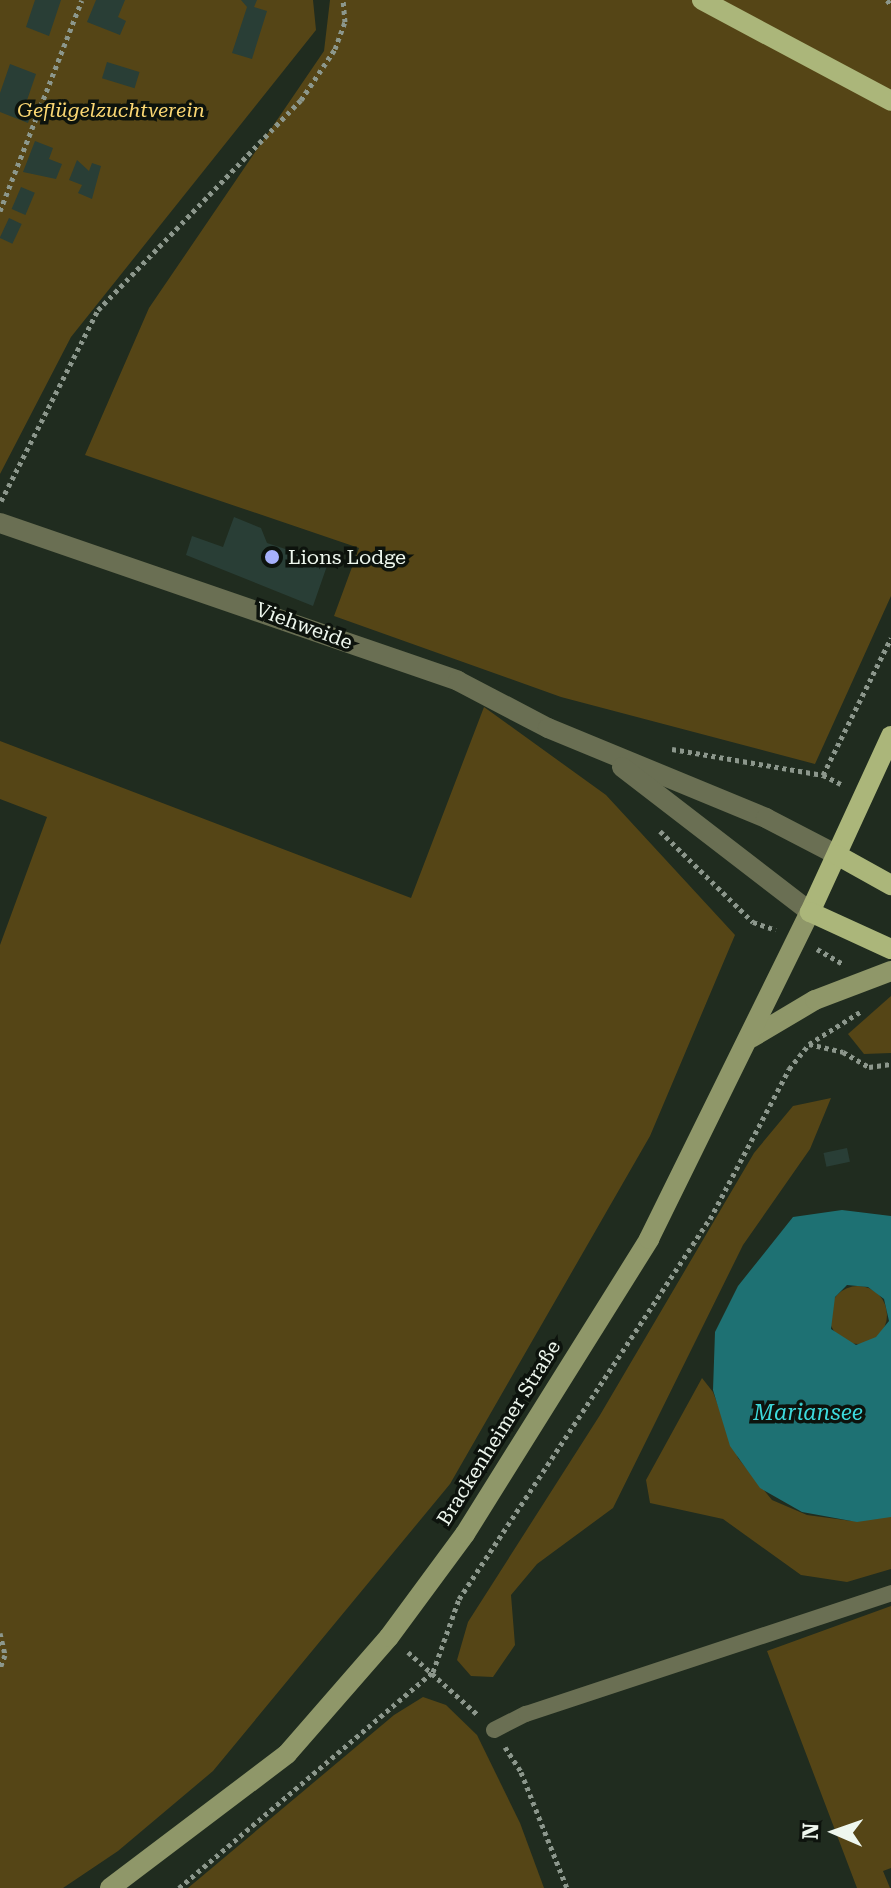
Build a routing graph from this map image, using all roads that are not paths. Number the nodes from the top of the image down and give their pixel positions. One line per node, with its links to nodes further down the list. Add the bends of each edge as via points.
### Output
1 (702, 0): 2 (main road)
2 (891, 101)
3 (0, 523): 5 (street, Viehweide, via 458,681)
4 (891, 736): 6 (main road, Brackenheimer Straße)
5 (599, 750): 6 (street, Viehweide, via 766,818); 8 (street, Viehweide)
6 (837, 855): 7 (main road); 8 (main road, Brackenheimer Straße)
7 (891, 885)
8 (810, 912): 9 (main road); 11 (main road, Brackenheimer Straße)
9 (891, 949)
10 (891, 971): 11 (main road, via 850,974)
11 (751, 1038): 14 (main road, Brackenheimer Straße, via 649,1239 465,1534 389,1637 287,1754)
12 (891, 1593): 13 (lane, via 526,1714)
13 (494, 1730)
14 (110, 1888)

